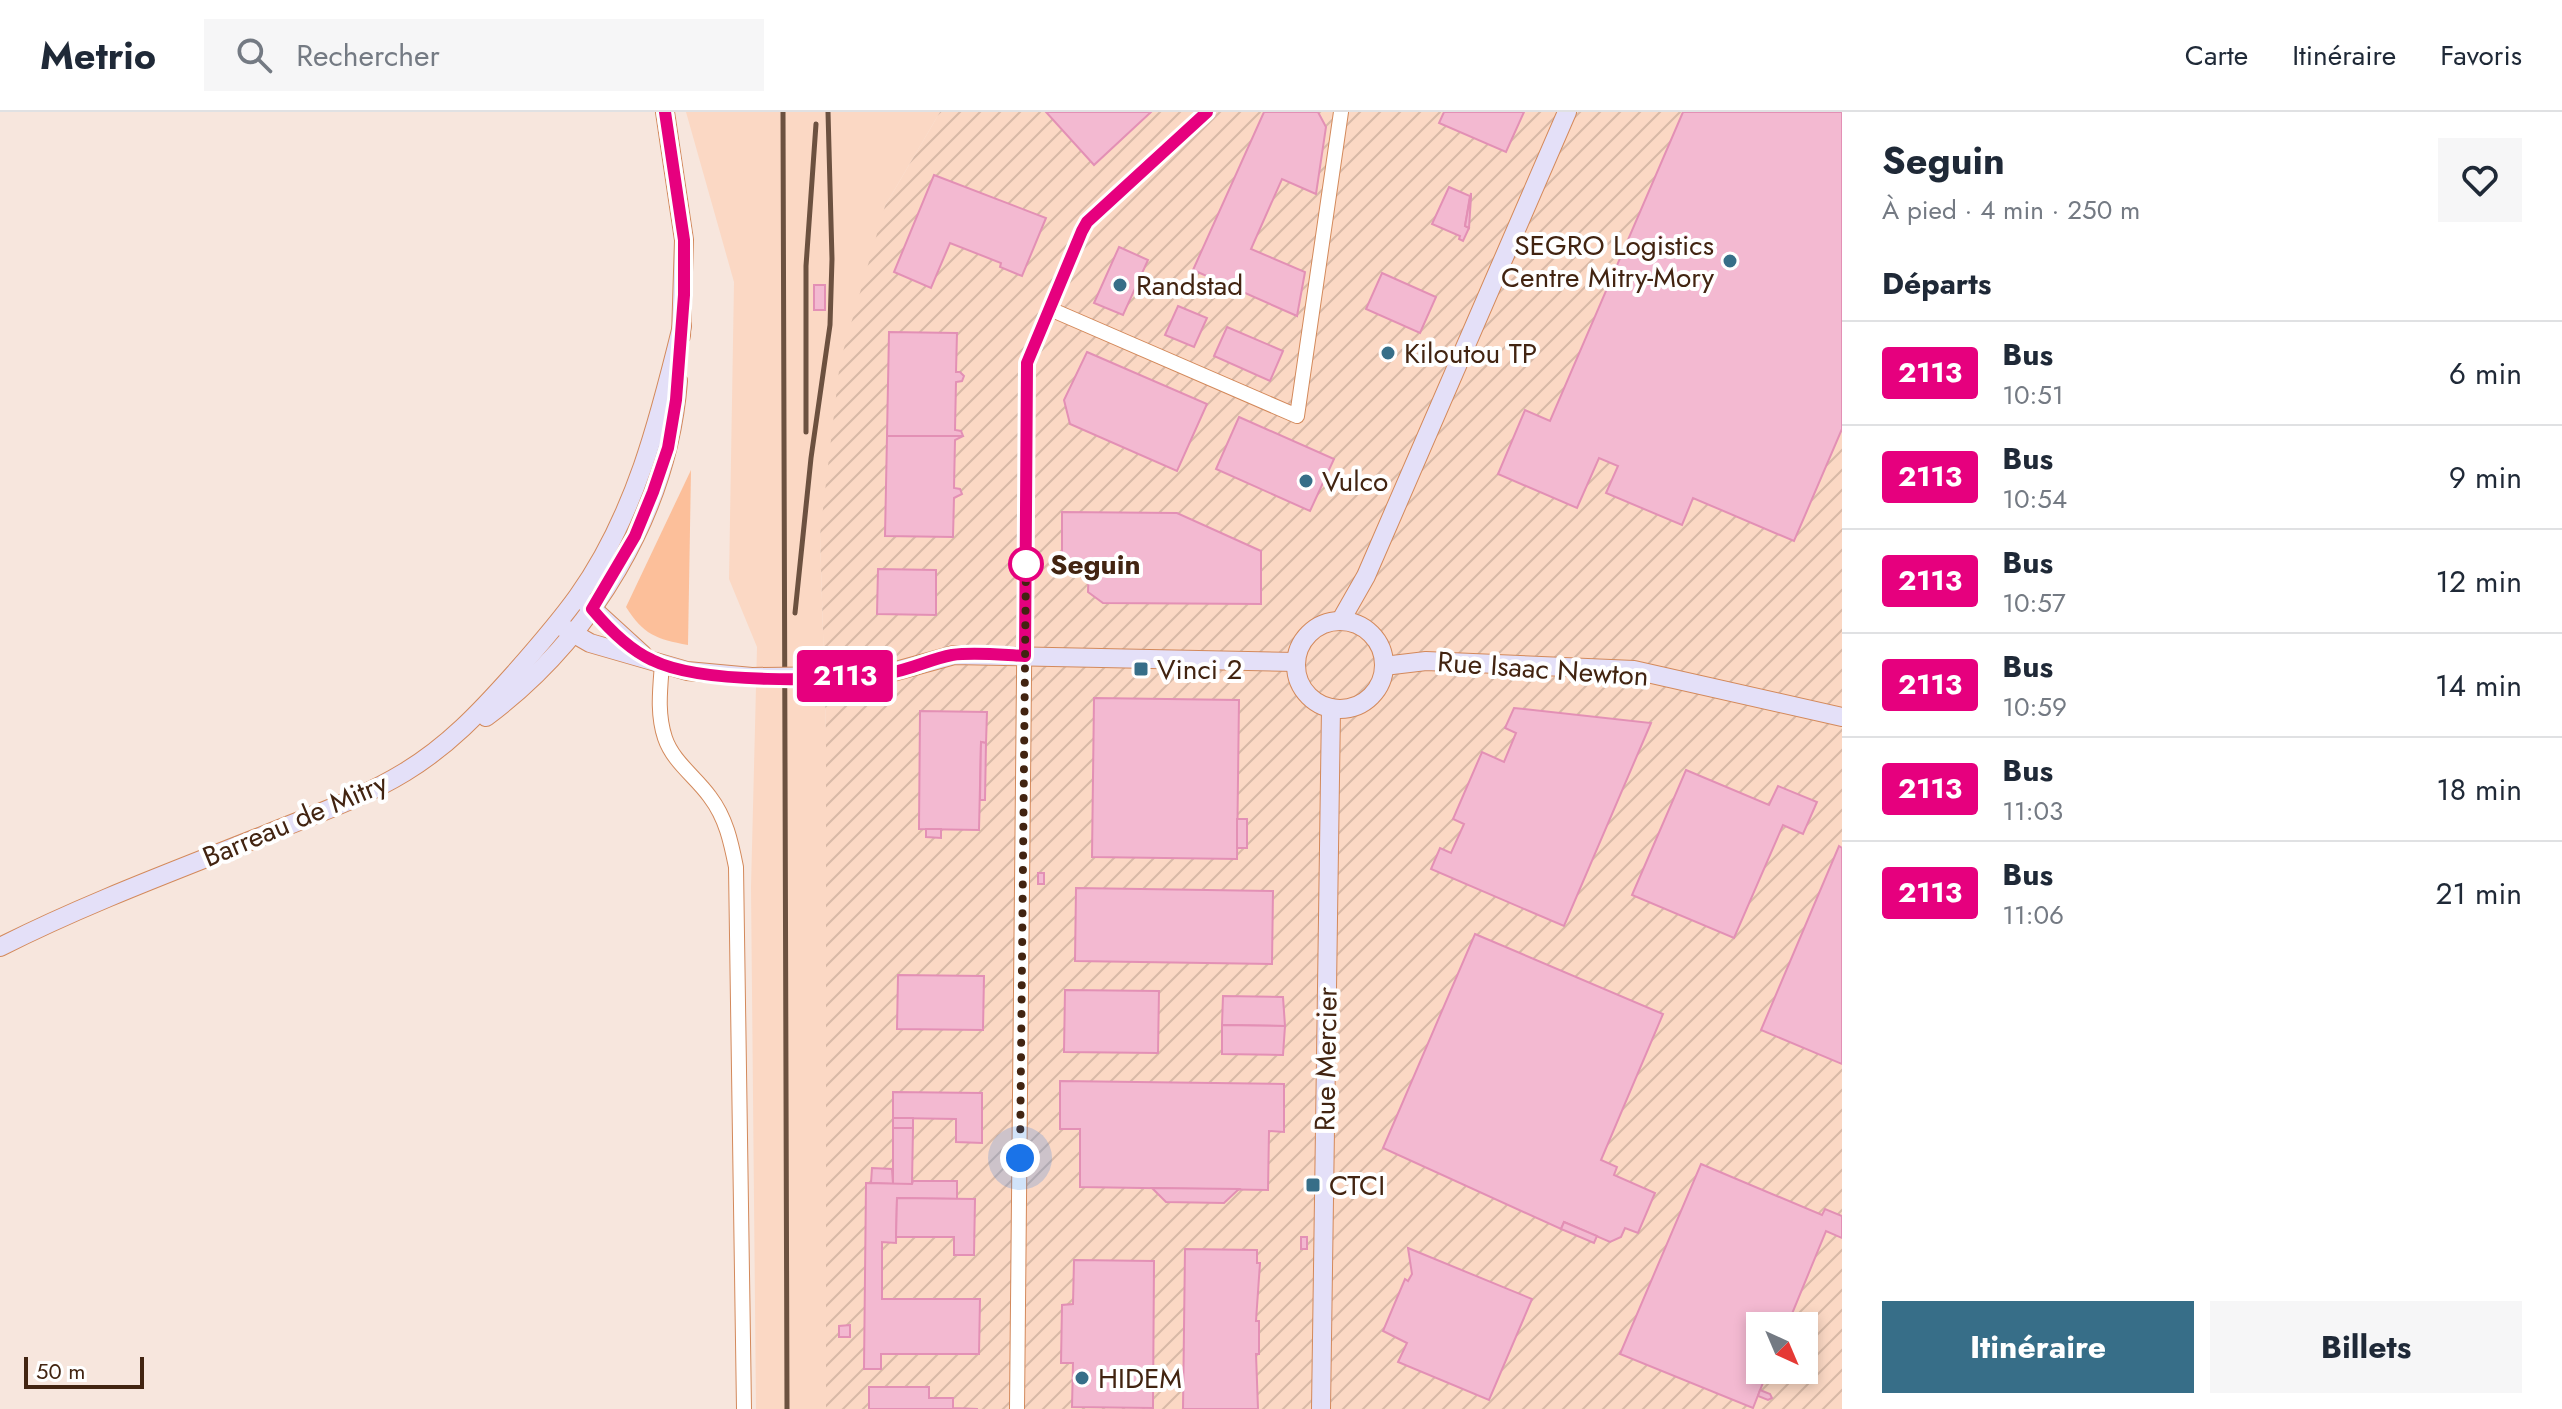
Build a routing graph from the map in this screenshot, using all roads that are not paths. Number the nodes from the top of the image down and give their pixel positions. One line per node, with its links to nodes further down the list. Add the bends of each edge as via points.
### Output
1 (665, 112): 6 (street, via 684,240)
2 (1207, 112): 5 (street, via 1087,222)
3 (1341, 112): 5 (street, via 1297,416)
4 (1567, 112): 9 (street, via 1366,576)
5 (1050, 309): 12 (street, via 1027,363)
6 (682, 326): 7 (street, Barreau de Mitry, via 634,491); 8 (street, via 676,400 663,462 635,536)
7 (578, 595): 8 (street); 10 (street, Barreau de Mitry)
8 (592, 609): 11 (street); 13 (street)
9 (1341, 620): 14 (street, via 1313,630 1302,641); 15 (street, via 1367,629 1382,652)
10 (557, 623): 11 (street); 18 (street, Barreau de Mitry)
11 (573, 635): 13 (street); 18 (street, via 513,697)
12 (1025, 656): 13 (street, bridge, via 954,655 897,671 843,676 696,673); 14 (street); 21 (street)
13 (655, 662): 20 (street, via 666,741 718,809 736,867)
14 (1296, 662): 16 (street, via 1308,695)
15 (1384, 666): 16 (street, via 1373,694 1347,708); 17 (street, Rue Isaac Newton, via 1426,661 1634,670)
16 (1331, 708): 22 (street, Rue Mercier)
17 (1842, 717)
18 (457, 735): 19 (street, Barreau de Mitry, via 354,799)
19 (0, 947)
20 (744, 1409)
21 (1017, 1409)
22 (1321, 1409)

